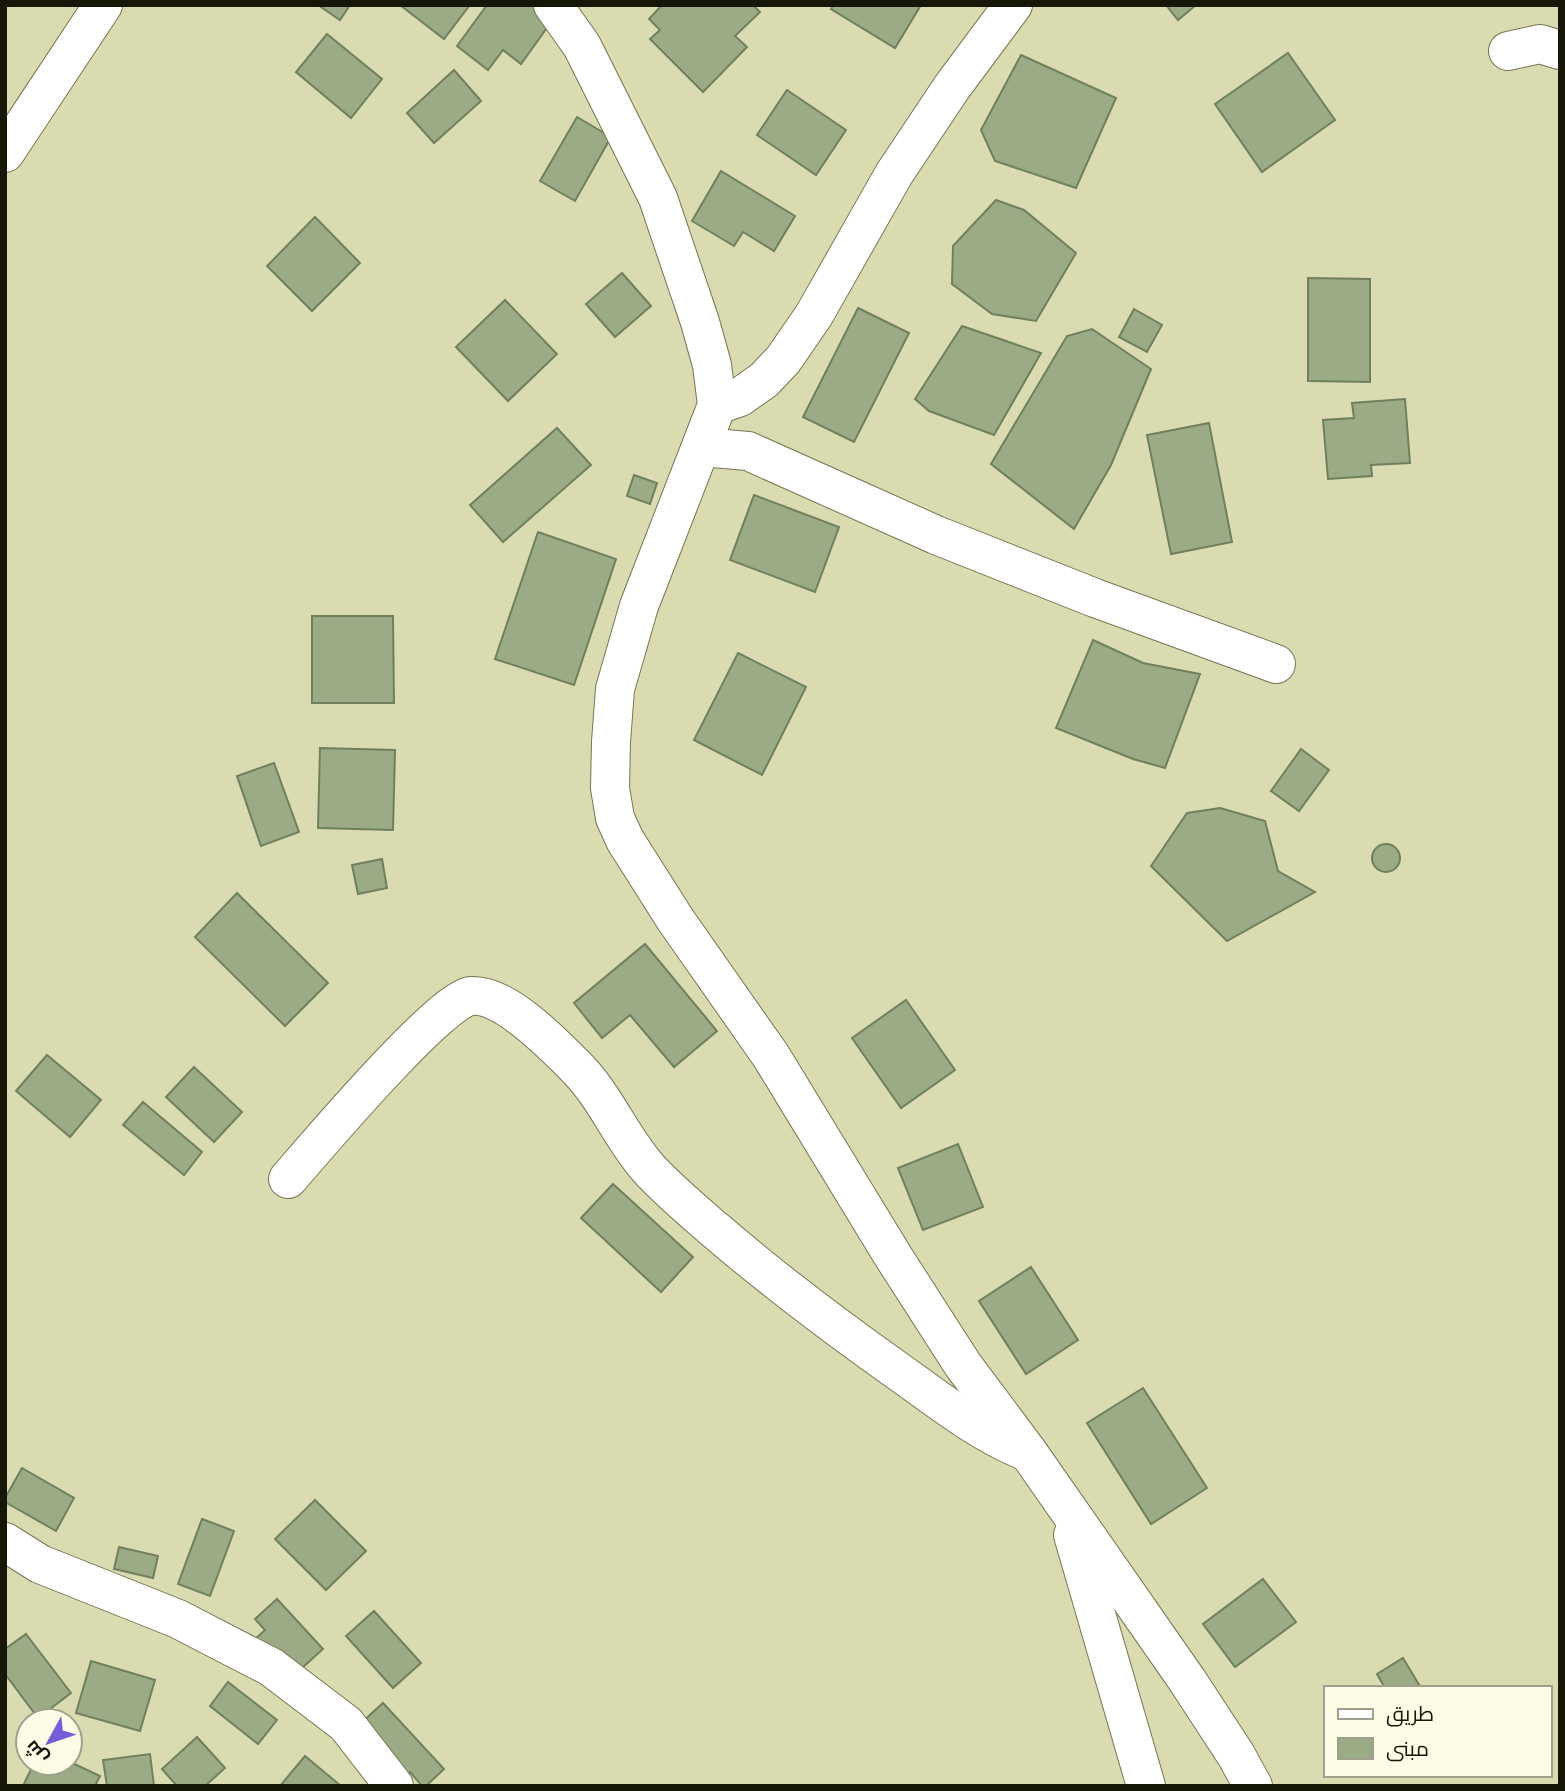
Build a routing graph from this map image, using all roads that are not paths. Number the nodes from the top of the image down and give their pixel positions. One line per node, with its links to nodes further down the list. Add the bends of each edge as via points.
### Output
1 (103, 5): 6 (street)
2 (553, 5): 7 (street, via 582,46 658,198 700,322)
3 (1013, 5): 7 (street, via 894,174 814,315 783,359 740,397)
4 (1560, 50): 5 (street, via 1540,44)
5 (1508, 51)
6 (5, 153)
7 (717, 405): 8 (street)
8 (701, 447): 9 (street, via 748,451 936,535); 11 (street, via 639,606 615,689 610,788 615,818 675,919 771,1056 963,1365)
9 (1276, 664)
10 (288, 1179): 11 (street, via 435,1019 468,996 492,1000 534,1027 586,1076 648,1168 741,1252 947,1406 999,1440)
11 (1028, 1452): 12 (street)
12 (1063, 1503): 15 (street); 16 (street, via 1187,1680)
13 (5, 1542): 14 (street, via 40,1564 178,1619 271,1667 345,1724)
14 (394, 1786)
15 (1146, 1786)
16 (1253, 1786)

